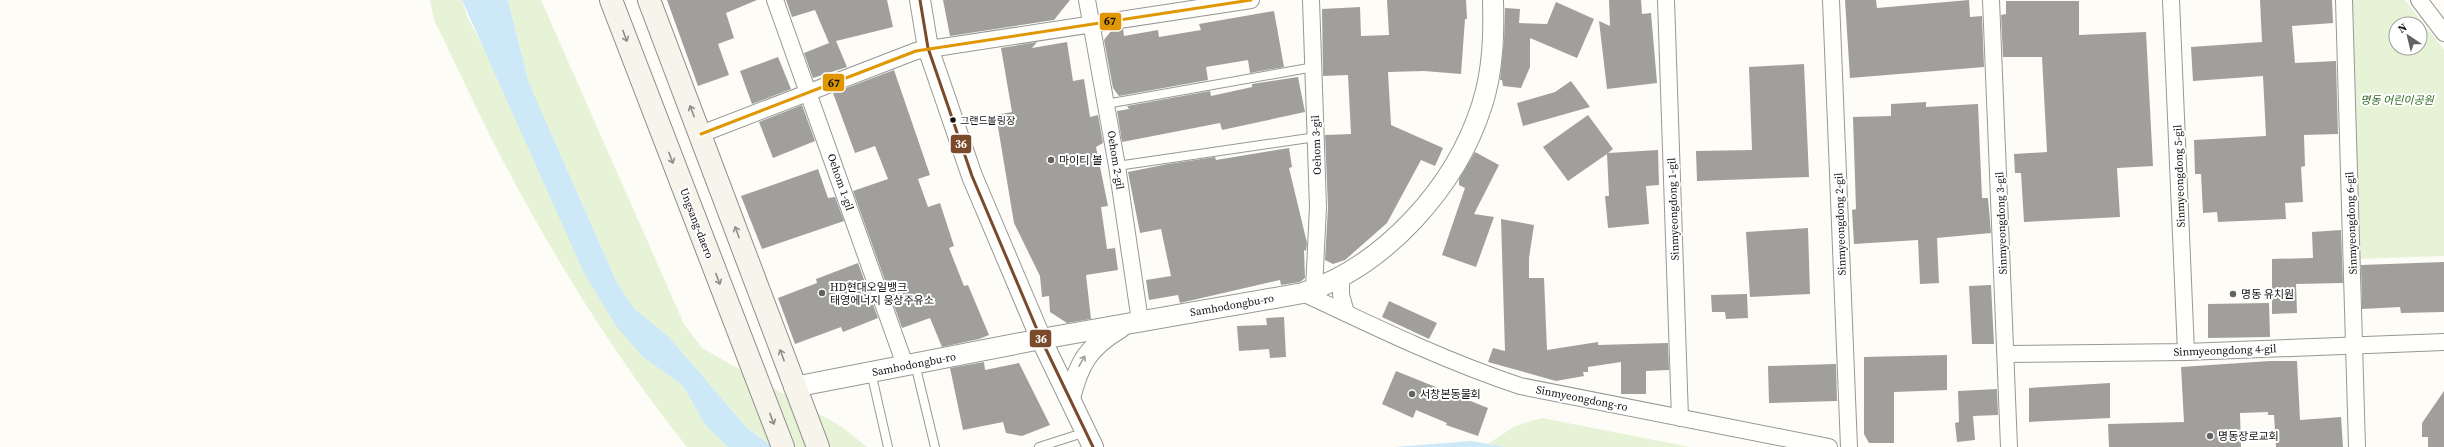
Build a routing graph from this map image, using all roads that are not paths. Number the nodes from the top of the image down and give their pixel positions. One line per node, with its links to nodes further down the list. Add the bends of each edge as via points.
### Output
1 (611, 0): 39 (main road, Ungsang-daero, one-way to 39)
2 (649, 0): 21 (main road, one-way to 2)
3 (775, 0): 19 (street, Oehom 1-gil)
4 (920, 0): 17 (street)
5 (1086, 0): 15 (street, Oehom 2-gil)
6 (1251, 0): 15 (street)
7 (1311, 0): 18 (street, Oehom 3-gil)
8 (1493, 0): 24 (street, Samhodongbu-ro, via 1490,70 1482,106 1467,140 1434,195 1408,224 1379,251)
9 (1666, 0): 37 (street, Sinmyeongdong 1-gil)
10 (1831, 0): 45 (street, Sinmyeongdong 2-gil)
11 (1991, 0): 32 (street, Sinmyeongdong 3-gil)
12 (2171, 0): 31 (street, Sinmyeongdong 5-gil)
13 (2344, 0): 30 (street, Sinmyeongdong 6-gil)
14 (2419, 0): 16 (street)
15 (1091, 26): 17 (street); 20 (street, Oehom 2-gil)
16 (2444, 33)
17 (928, 48): 19 (street); 28 (street, via 972,176)
18 (1314, 67): 20 (lane); 22 (street, Oehom 3-gil)
19 (809, 91): 21 (street); 33 (street, Oehom 1-gil)
20 (1106, 104): 23 (street, Oehom 2-gil)
21 (701, 134): 35 (main road, one-way to 21)
22 (1316, 137): 23 (lane); 25 (street, Oehom 3-gil, via 1318,207)
23 (1117, 166): 27 (street, Oehom 2-gil)
24 (1341, 278): 25 (street, Samhodongbu-ro); 26 (street, via 1341,295)
25 (1309, 291): 26 (street, Sinmyeongdong-ro); 27 (street, Samhodongbu-ro)
26 (1346, 313): 37 (street, Sinmyeongdong-ro, via 1471,370 1520,386)
27 (1135, 322): 28 (street, Samhodongbu-ro); 36 (street, one-way to 27, via 1076,373 1085,356 1097,344)
28 (1041, 339): 33 (street, Samhodongbu-ro); 36 (street)
29 (2444, 342): 30 (street, Sinmyeongdong 4-gil)
30 (2354, 345): 31 (street, Sinmyeongdong 4-gil); 47 (street, Sinmyeongdong 6-gil)
31 (2186, 352): 32 (street, Sinmyeongdong 4-gil)
32 (2006, 354): 46 (street, Sinmyeongdong 3-gil)
33 (910, 365): 34 (street, Samhodongbu-ro); 42 (lane)
34 (871, 372): 35 (street, Samhodongbu-ro); 41 (lane)
35 (797, 395): 40 (main road)
36 (1070, 398): 38 (street)
37 (1680, 418): 44 (street, Sinmyeongdong-ro)
38 (1090, 440): 43 (lane)
39 (783, 447)
40 (818, 447)
41 (888, 447)
42 (935, 447)
43 (1039, 447)
44 (1829, 447)
45 (1848, 447)
46 (2009, 447)
47 (2357, 447)

